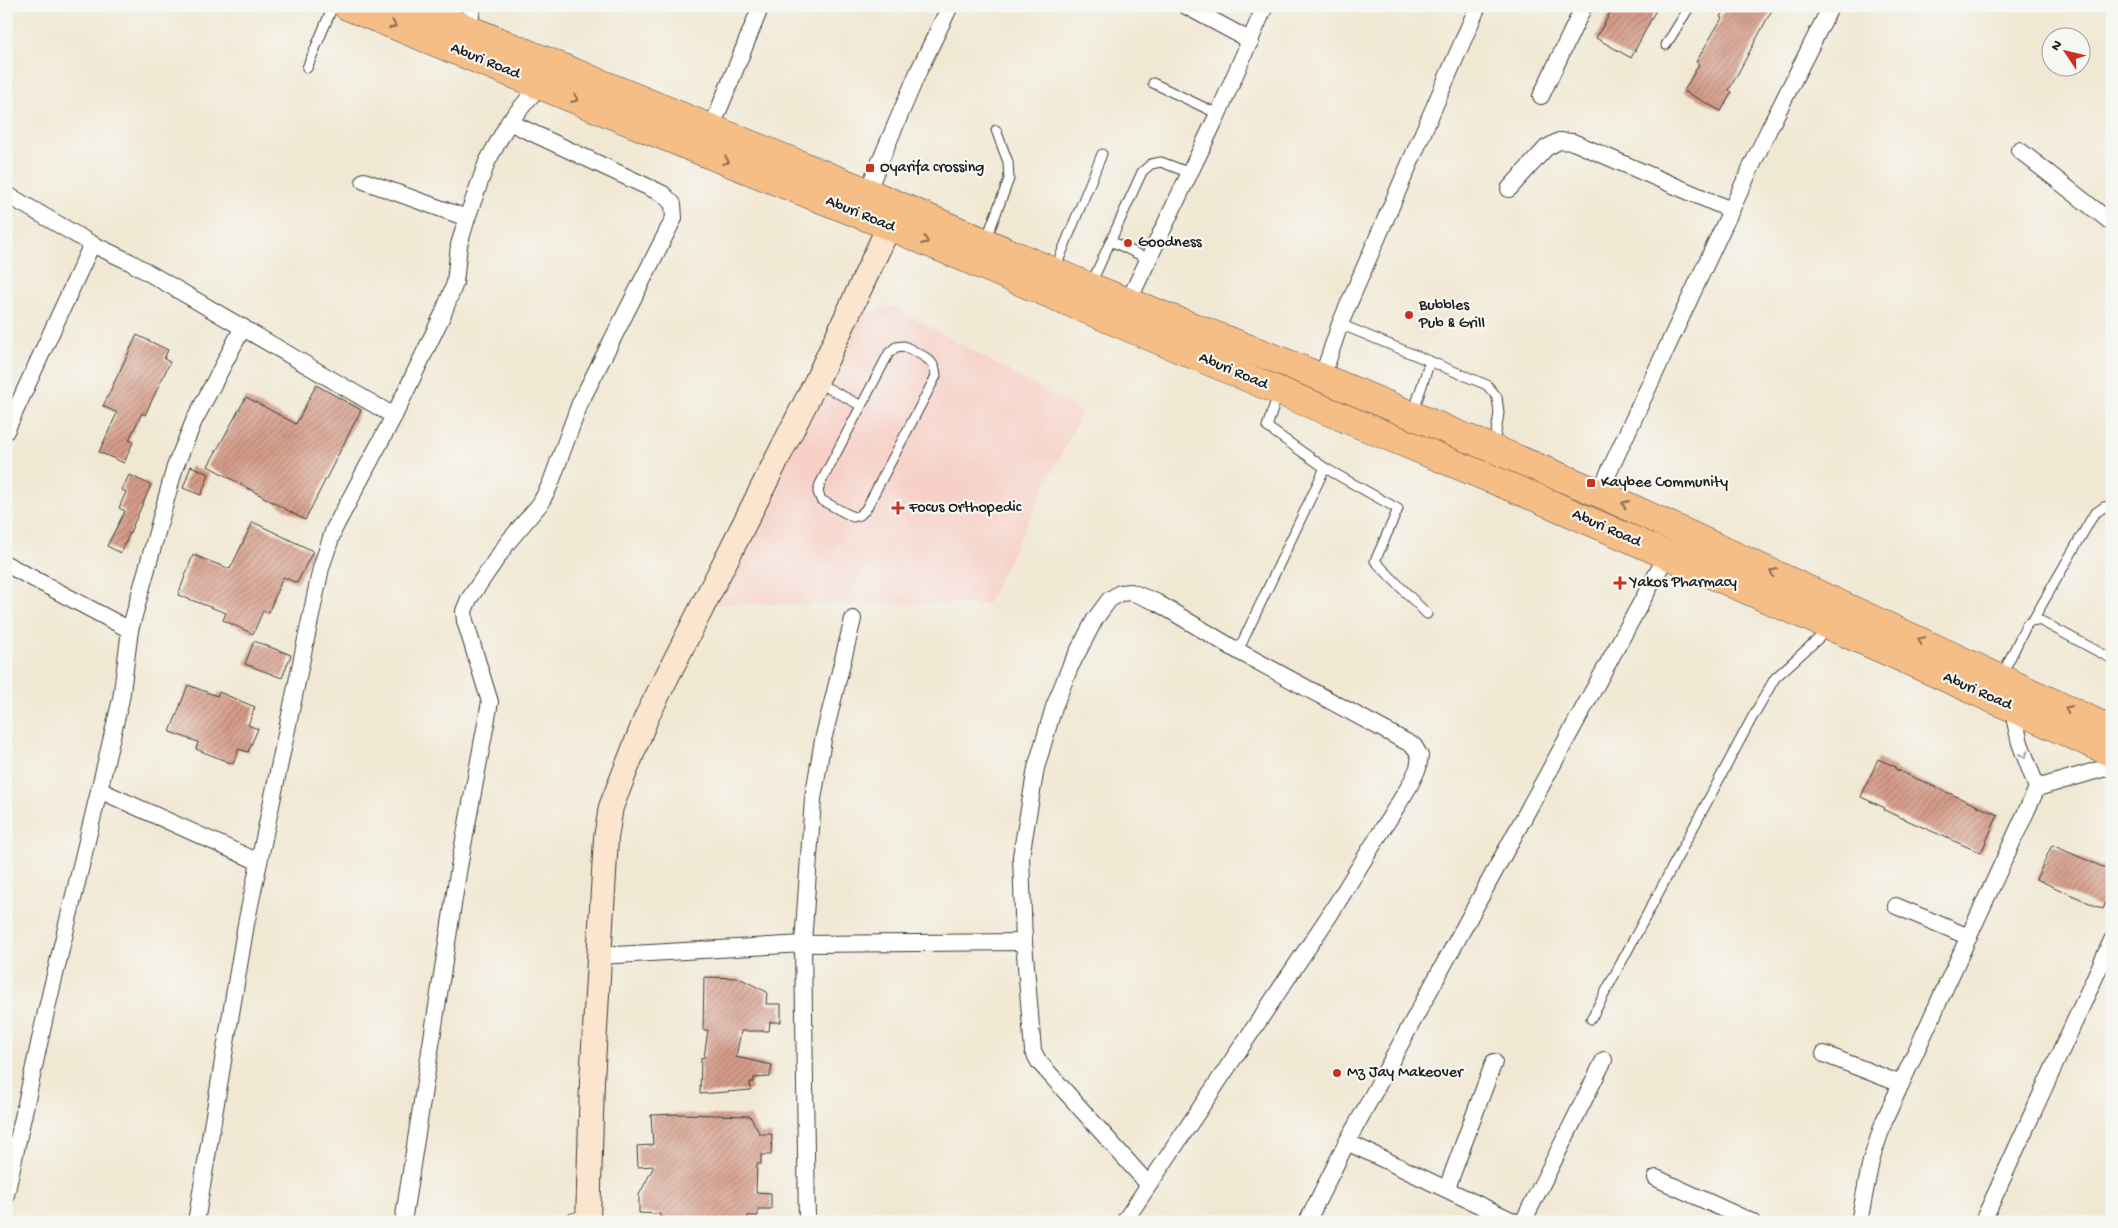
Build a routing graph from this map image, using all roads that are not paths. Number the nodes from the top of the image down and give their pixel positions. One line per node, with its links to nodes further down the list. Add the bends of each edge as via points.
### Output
1 (333, 6): 15 (lane)
2 (347, 6): 17 (highway, Aburi Road, one-way to 17)
3 (412, 6): 12 (highway, Aburi Road)
4 (761, 6): 21 (street)
5 (950, 6): 28 (street, via 918,70)
6 (1186, 6): 13 (street)
7 (1265, 6): 13 (street)
8 (1478, 6): 41 (street)
9 (1584, 6): 18 (street)
10 (1690, 6): 14 (lane)
11 (1831, 6): 30 (street)
12 (470, 18): 21 (highway, Aburi Road)
13 (1251, 41): 19 (street)
14 (1666, 45)
15 (307, 68)
16 (1153, 83): 19 (lane)
17 (540, 85): 20 (street); 33 (highway, Aburi Road, one-way to 33)
18 (1541, 96)
19 (1218, 114): 25 (street)
20 (509, 122): 31 (street, via 487,162); 92 (street, via 663,194 673,204 674,218 580,404 540,504 497,558 464,611 490,702 459,867)
21 (711, 129): 28 (highway, Aburi Road)
22 (996, 130): 35 (lane, via 1008,162 1009,179)
23 (2019, 150): 32 (street)
24 (1102, 154): 38 (lane)
25 (1190, 173): 34 (lane, via 1160,162 1151,164 1142,172); 37 (street)
26 (364, 181): 31 (street)
27 (1509, 189): 30 (street, via 1546,148 1559,141 1574,142)
28 (866, 192): 35 (highway, Aburi Road)
29 (6, 194): 36 (street)
30 (1731, 210): 54 (street)
31 (466, 218): 50 (street, via 455,283)
32 (2112, 224)
33 (889, 226): 46 (street); 47 (highway, Aburi Road, one-way to 47)
34 (1111, 241): 37 (lane); 39 (lane)
35 (985, 242): 38 (highway, Aburi Road)
36 (92, 244): 42 (street, via 130,262); 51 (street)
37 (1148, 258): 40 (street)
38 (1054, 271): 39 (highway, Aburi Road)
39 (1090, 287): 40 (highway, Aburi Road)
40 (1128, 302): 44 (highway, Aburi Road)
41 (1340, 324): 43 (lane); 45 (street)
42 (243, 327): 50 (street); 62 (street, via 194,421 175,467)
43 (1430, 361): 49 (lane); 52 (lane, via 1487,385 1498,397 1500,413)
44 (1289, 364): 45 (highway, Aburi Road); 47 (highway)
45 (1322, 378): 49 (highway, Aburi Road)
46 (816, 382): 48 (lane); 78 (street, via 648,716 611,807)
47 (1279, 391): 53 (lane, via 1267,427); 56 (highway, Aburi Road)
48 (860, 405): 48 (lane, via 889,353 896,347 904,346 931,361 936,368 936,376 866,509 853,516 821,500 818,492)
49 (1412, 414): 52 (highway, Aburi Road)
50 (394, 416): 72 (street, via 334,529 320,568)
51 (6, 431)
52 (1494, 448): 54 (highway, Aburi Road)
53 (1325, 468): 58 (lane, via 1398,509 1375,562); 63 (lane)
54 (1599, 492): 65 (highway, Aburi Road, one-way to 54)
55 (2112, 506): 60 (lane, via 2094,514)
56 (1667, 555): 61 (highway, Aburi Road); 84 (street)
57 (6, 564): 62 (street)
58 (1428, 614)
59 (853, 619): 77 (street, via 823,740 813,799)
60 (2032, 620): 64 (lane, via 2040,621); 65 (lane, via 2027,624)
61 (1831, 628): 66 (highway, Aburi Road); 79 (lane, via 1775,678)
62 (130, 630): 71 (street, via 120,699)
63 (1238, 651): 76 (street, via 1156,602 1131,592 1120,592 1109,600 1095,619 1054,707 1036,768 1021,856); 86 (street, via 1414,746 1420,756 1418,768 1329,916)
64 (2112, 659)
65 (2001, 678): 67 (highway, Aburi Road, one-way to 65)
66 (2012, 708): 68 (highway, Aburi Road); 70 (street, one-way to 70, via 2020,743)
67 (2112, 730)
68 (2112, 753)
69 (2112, 766): 70 (street)
70 (2037, 788): 74 (street)
71 (99, 790): 72 (street); 88 (street)
72 (259, 862): 91 (street)
73 (1896, 906): 74 (street)
74 (1968, 937): 83 (street)
75 (2112, 940): 89 (street)
76 (1024, 942): 77 (street); 86 (street, via 1033,1051 1039,1062)
77 (803, 944): 78 (street); 93 (street)
78 (599, 956): 90 (street)
79 (1591, 1019)
80 (1824, 1054): 83 (street)
81 (1604, 1060): 97 (street)
82 (1494, 1062): 87 (street)
83 (1901, 1084): 99 (street, via 1871,1161)
84 (1347, 1142): 87 (street); 95 (street)
85 (1656, 1178): 98 (street)
86 (1148, 1184): 94 (street)
87 (1446, 1188): 96 (street)
88 (6, 1195)
89 (1984, 1219)
90 (583, 1220)
91 (196, 1222)
92 (403, 1222)
93 (807, 1222)
94 (1124, 1222)
95 (1308, 1222)
96 (1515, 1222)
97 (1523, 1222)
98 (1752, 1222)
99 (1859, 1222)

